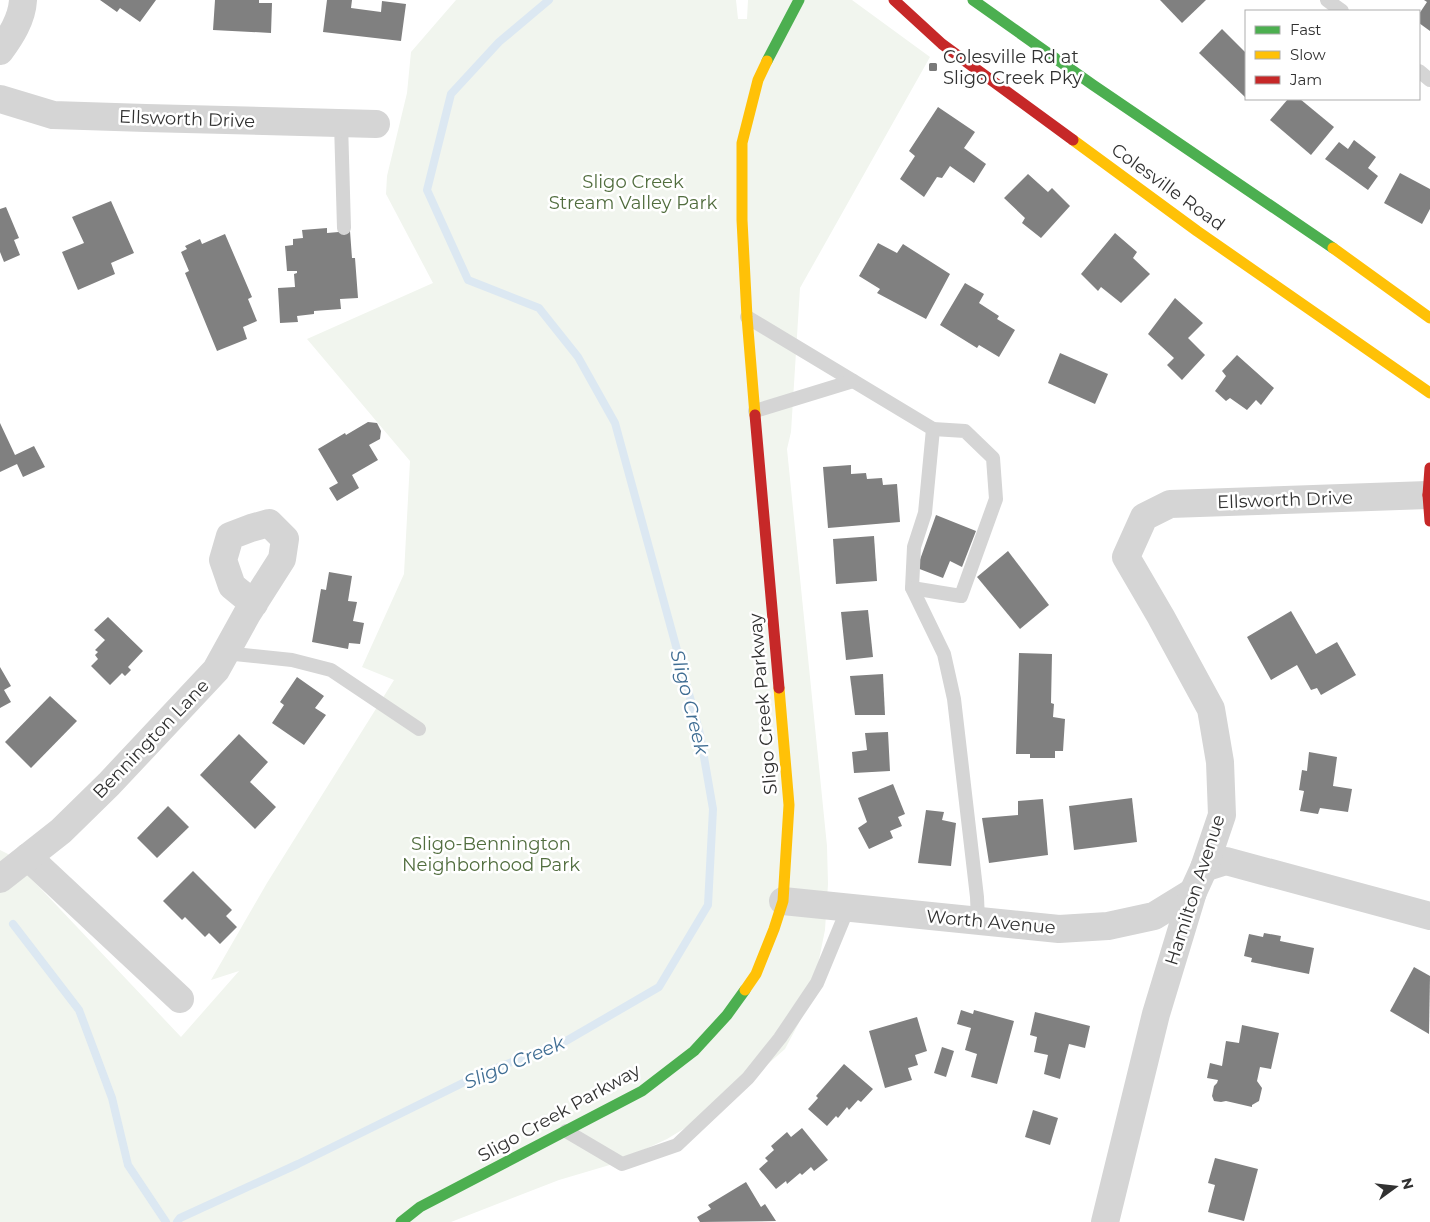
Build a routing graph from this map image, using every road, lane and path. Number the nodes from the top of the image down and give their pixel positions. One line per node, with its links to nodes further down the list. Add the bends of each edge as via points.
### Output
1 (23, 0): 9 (street, via 12,34)
2 (799, 0): 14 (main road, Sligo Creek Parkway, via 758,80 742,143)
3 (894, 0): 17 (main road, Colesville Road, via 942,44 1197,231)
4 (973, 0): 8 (main road)
5 (1327, 0): 6 (lane)
6 (1341, 10)
7 (1012, 17): 8 (main road)
8 (1019, 33): 15 (main road)
9 (0, 50)
10 (0, 99): 11 (street, Ellsworth Drive, via 53,114)
11 (341, 123): 12 (street, Ellsworth Drive); 13 (lane)
12 (376, 124)
13 (344, 228)
14 (747, 317): 16 (lane); 18 (main road, Sligo Creek Parkway)
15 (1430, 318)
16 (853, 381): 18 (lane); 19 (lane)
17 (1430, 393)
18 (755, 411): 30 (main road, Sligo Creek Parkway, via 789,805)
19 (933, 429): 23 (lane, via 925,513 914,547); 23 (lane, via 965,431 993,458 996,499 960,596)
20 (1429, 486): 21 (street, Ellsworth Drive, via 1170,504); 22 (main road)
21 (1144, 516): 29 (street, Hamilton Avenue, via 1126,557 1211,709 1220,762 1222,815)
22 (1430, 521)
23 (912, 588): 33 (lane, via 944,654 954,699)
24 (254, 604): 25 (street, Bennington Lane)
25 (225, 653): 26 (lane, via 292,660 331,670); 27 (street, Bennington Lane, via 216,670 109,784 61,831)
26 (419, 729)
27 (28, 857): 28 (street, Bennington Lane); 34 (street)
28 (0, 879)
29 (1198, 880): 32 (street, Worth Avenue, via 1226,860); 33 (street, Worth Avenue, via 1154,916 1108,926 1059,929); 37 (street, Hamilton Avenue, via 1156,1014)
30 (783, 902): 31 (street, Worth Avenue); 35 (main road, Sligo Creek Parkway, via 756,974 727,1015 694,1051 642,1091)
31 (848, 908): 33 (street, Worth Avenue); 35 (lane, via 818,983 780,1038 748,1078 677,1144 622,1164)
32 (1430, 916)
33 (978, 921)
34 (180, 999)
35 (566, 1131): 36 (main road, Sligo Creek Parkway, via 420,1207)
36 (401, 1222)
37 (1105, 1222)

